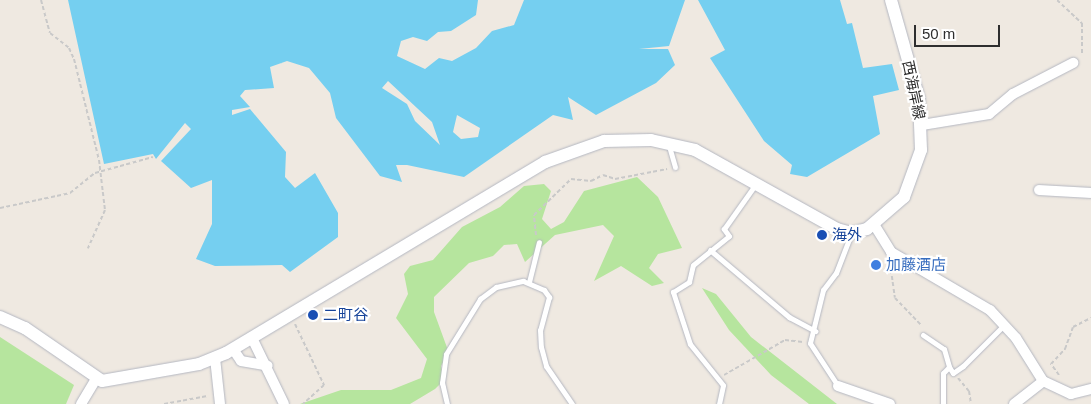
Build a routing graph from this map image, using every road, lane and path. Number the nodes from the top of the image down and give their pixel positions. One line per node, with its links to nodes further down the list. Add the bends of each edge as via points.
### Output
1 (41, 0): 9 (path, via 50,33 67,46 74,59)
2 (891, 0): 5 (street, 西海岸線, via 917,89)
3 (1057, 0): 4 (path, via 1082,23 1084,50)
4 (1073, 63): 5 (street, via 1013,94 989,114)
5 (922, 125): 14 (street, 西海岸線, via 913,181 898,205)
6 (668, 142): 8 (lane); 10 (street, via 713,158); 21 (street, via 610,141 560,154)
7 (153, 157): 9 (path)
8 (675, 167): 16 (path, via 615,179 603,175 591,181 571,179 534,215)
9 (100, 171): 13 (path, via 70,193); 17 (path, via 105,210)
10 (755, 185): 15 (street); 18 (lane, via 724,228 729,236)
11 (1039, 190): 12 (street)
12 (1091, 193)
13 (0, 208)
14 (875, 226): 15 (street); 19 (street)
15 (851, 233): 26 (lane, via 836,273 823,290)
16 (539, 242): 20 (lane)
17 (88, 248)
18 (710, 250): 26 (lane, via 788,317); 36 (lane, via 693,265 688,282 673,292 690,344)
19 (891, 252): 24 (path, via 895,298); 25 (street, via 974,298)
20 (529, 282): 47 (lane, via 496,287 480,299 446,354 442,383); 48 (lane, via 549,297 540,330 541,347 546,366)
21 (290, 316): 28 (street); 46 (path, via 324,386)
22 (0, 317): 37 (street, via 25,328)
23 (1091, 318): 32 (path, via 1073,327 1065,349)
24 (921, 324)
25 (1005, 324): 35 (lane); 38 (street)
26 (815, 332): 29 (lane)
27 (923, 335): 34 (lane, via 944,349)
28 (252, 338): 30 (street); 33 (street)
29 (810, 343): 36 (path, via 785,340); 39 (lane)
30 (233, 349): 31 (street); 33 (street, via 241,360)
31 (215, 358): 37 (street, via 128,379); 42 (street)
32 (1052, 364)
33 (268, 366): 45 (street)
34 (949, 367): 35 (lane); 51 (lane, via 943,373)
35 (953, 373): 52 (path, via 969,391)
36 (720, 378): 49 (lane)
37 (96, 379): 43 (street)
38 (1042, 381): 41 (street); 53 (street)
39 (838, 386): 50 (street)
40 (1091, 389): 41 (street)
41 (1073, 399)
42 (220, 400): 44 (path)
43 (81, 404)
44 (164, 404)
45 (284, 404)
46 (303, 404)
47 (447, 404)
48 (572, 404)
49 (719, 404)
50 (890, 404)
51 (943, 404)
52 (971, 404)
53 (1014, 404)

